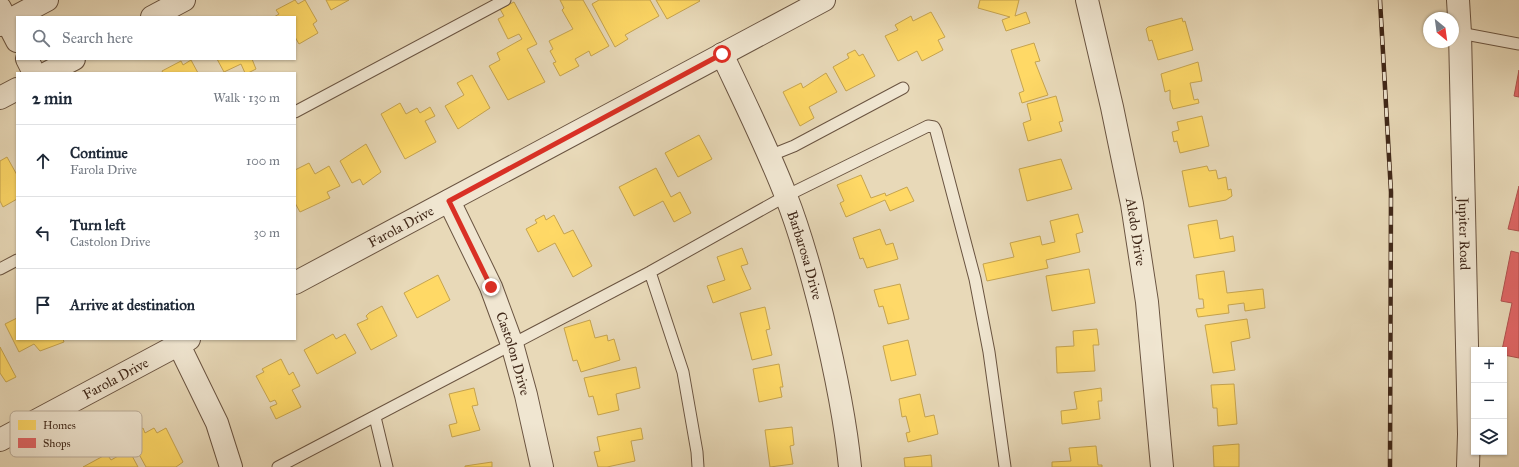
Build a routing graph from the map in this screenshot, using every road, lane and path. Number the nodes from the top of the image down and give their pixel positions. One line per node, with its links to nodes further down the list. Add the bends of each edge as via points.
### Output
1 (47, 0): 8 (street)
2 (184, 0): 7 (street)
3 (505, 0): 20 (lane)
4 (824, 0): 12 (street, Farola Drive)
5 (1086, 0): 41 (street, Aledo Drive, via 1132,204 1147,302)
6 (1458, 0): 9 (street, Jupiter Road)
7 (154, 16)
8 (2, 18): 10 (street)
9 (1460, 33): 11 (lane); 42 (street, Jupiter Road, via 1470,434)
10 (16, 39)
11 (1519, 44)
12 (722, 54): 21 (street, Barbarosa Drive); 23 (street, Farola Drive)
13 (28, 60): 15 (street)
14 (72, 60): 16 (street)
15 (34, 72)
16 (49, 72)
17 (902, 88): 21 (lane, via 794,146)
18 (16, 90): 19 (street)
19 (0, 98)
20 (296, 111)
21 (769, 156): 22 (street, Barbarosa Drive)
22 (786, 196): 26 (lane); 39 (street, Barbarosa Drive, via 809,266 830,349 846,429); 40 (lane, via 923,128 934,127 975,279 989,352)
23 (449, 201): 27 (street, Farola Drive); 29 (street, Castolon Drive, via 491,287)
24 (16, 261): 25 (lane)
25 (0, 269)
26 (650, 272): 29 (lane); 38 (lane, via 683,372)
27 (296, 282)
28 (181, 341): 30 (street, Farola Drive); 34 (street, via 217,423)
29 (512, 344): 31 (lane); 37 (street, Castolon Drive)
30 (53, 411)
31 (375, 417): 35 (lane); 36 (lane)
32 (10, 435): 33 (street, Farola Drive)
33 (0, 440)
34 (231, 467)
35 (278, 467)
36 (387, 467)
37 (542, 467)
38 (698, 467)
39 (850, 467)
40 (1005, 467)
41 (1162, 467)
42 (1468, 467)

